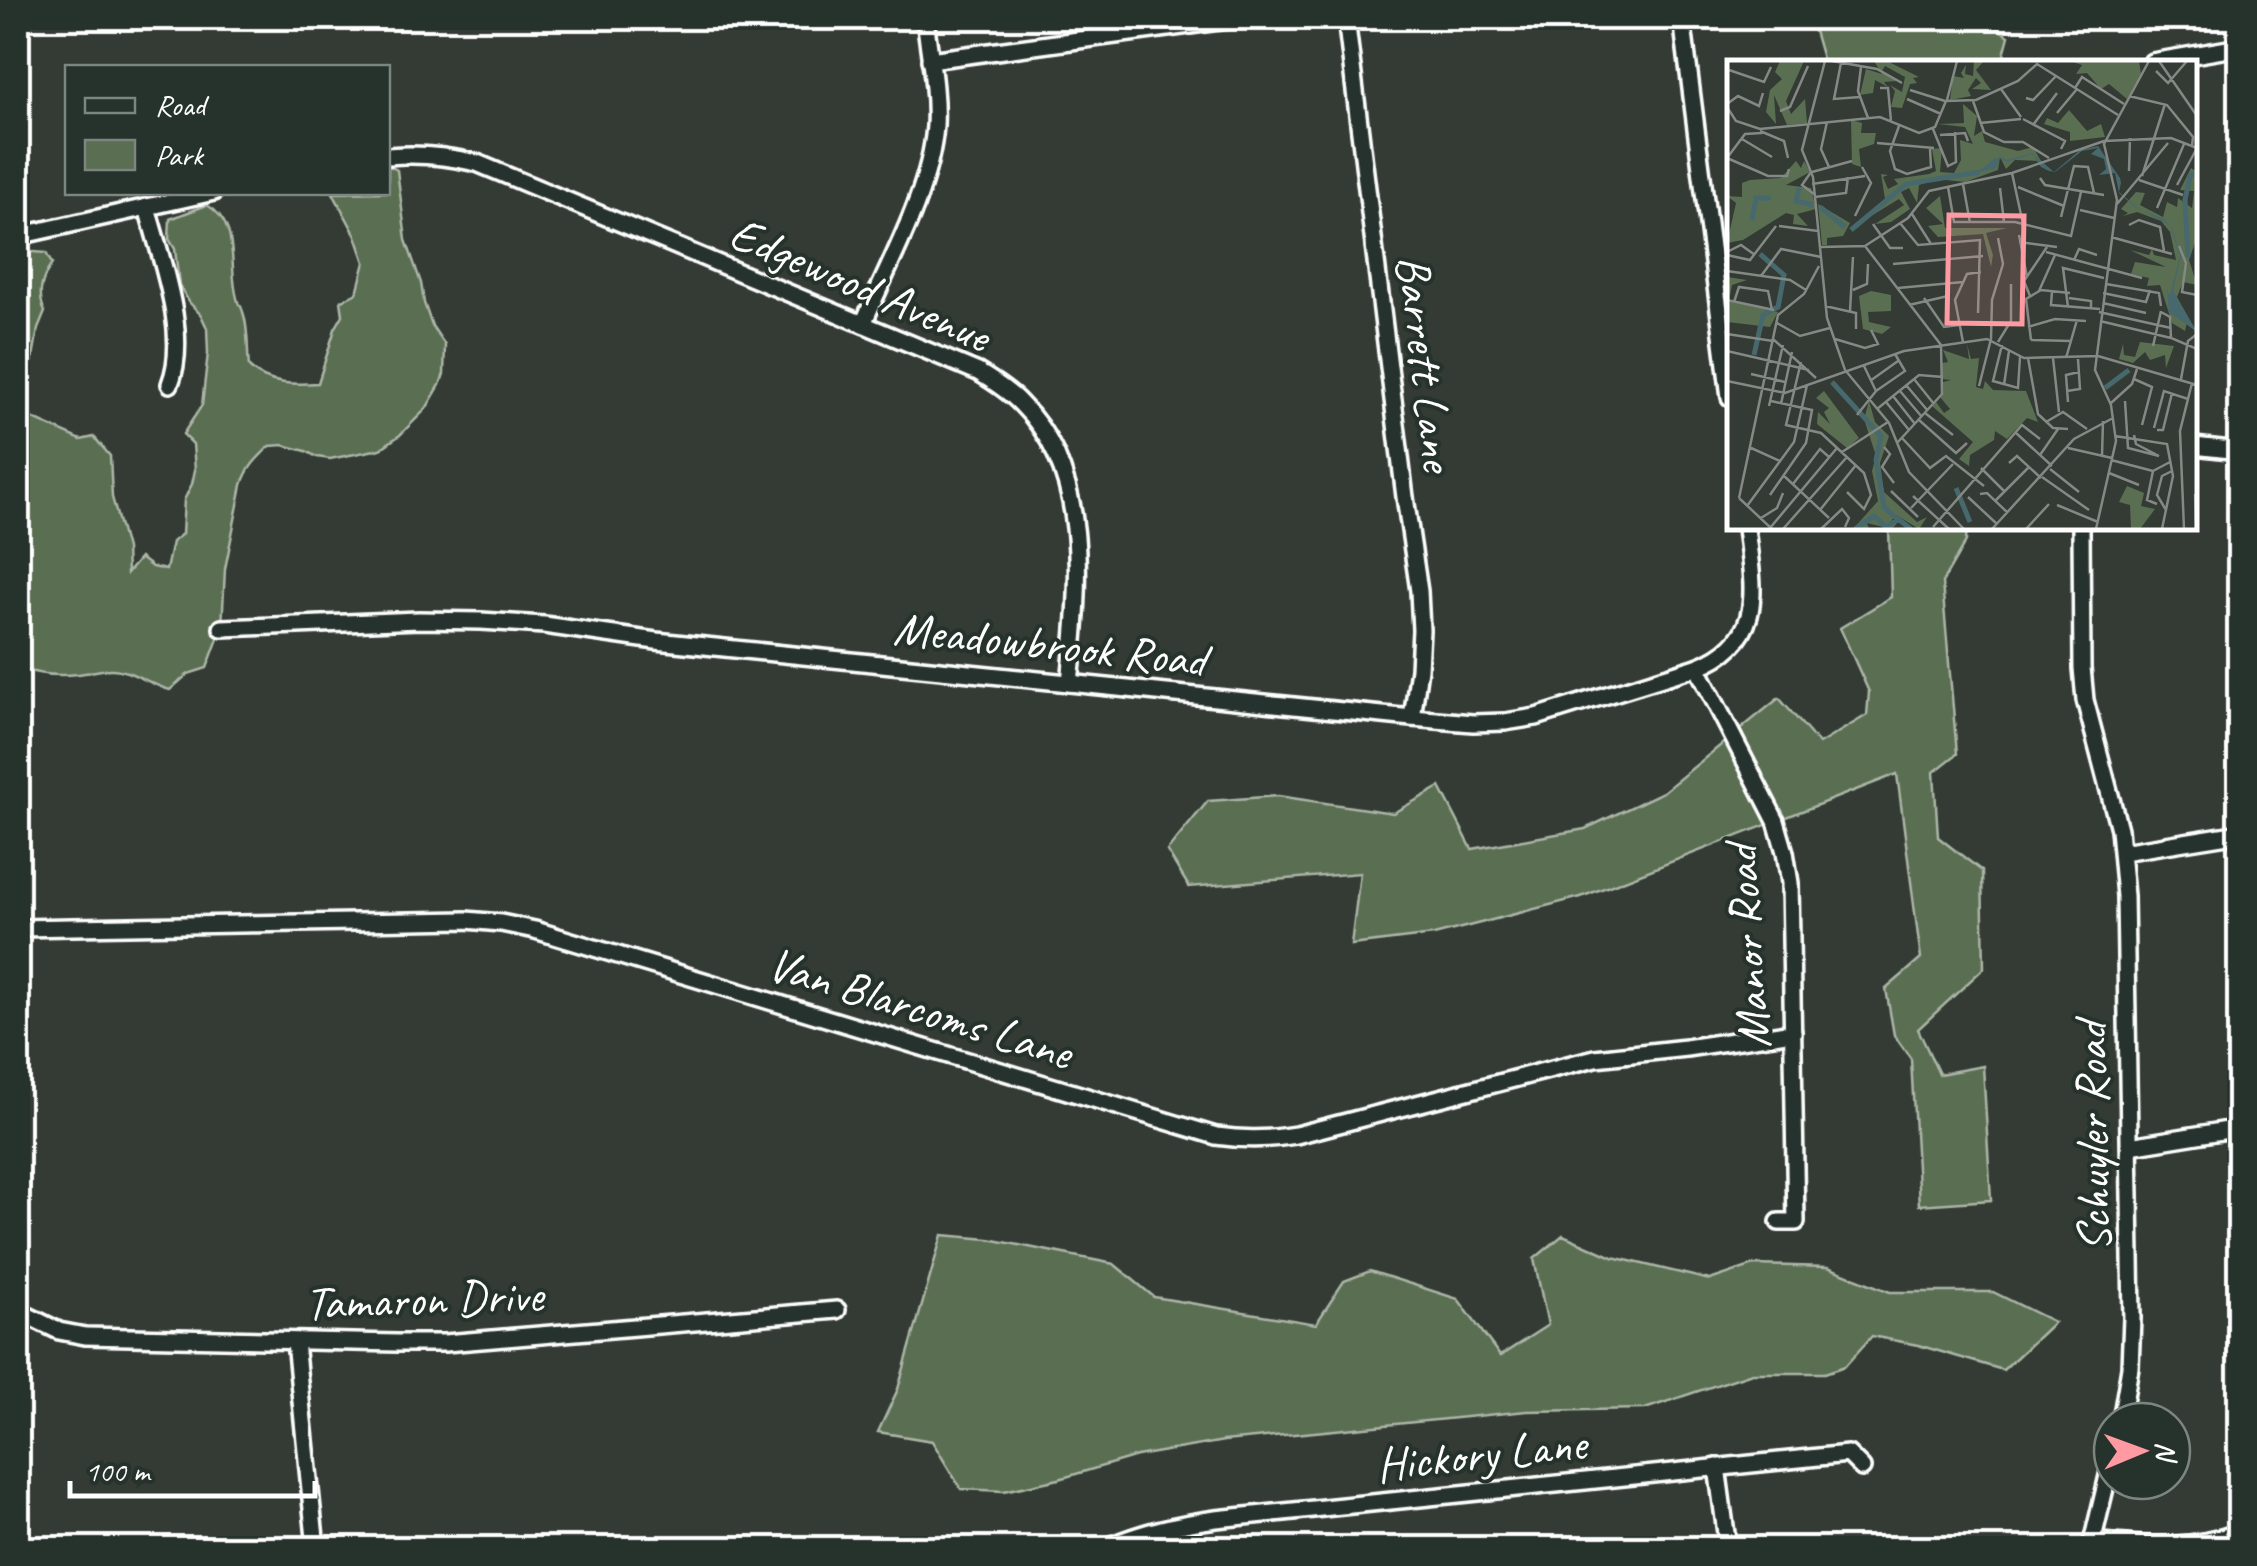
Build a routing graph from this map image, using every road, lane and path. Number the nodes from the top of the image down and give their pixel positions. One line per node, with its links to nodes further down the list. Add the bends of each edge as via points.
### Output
1 (925, 18): 6 (street)
2 (1242, 18): 6 (street)
3 (1346, 18): 22 (street, Barrett Lane, via 1419,591)
4 (1682, 18): 13 (street)
5 (2240, 47): 7 (street)
6 (930, 60): 12 (street, via 932,153)
7 (2164, 60)
8 (390, 156): 12 (street, Edgewood Avenue, via 477,163)
9 (201, 195): 10 (street)
10 (147, 207): 11 (street); 14 (street, via 172,307 177,367)
11 (18, 236)
12 (863, 324): 21 (street, Edgewood Avenue, via 1000,386 1054,449 1076,540)
13 (1727, 373)
14 (170, 384)
15 (2197, 446): 16 (street)
16 (2240, 451)
17 (1746, 530): 20 (street, Meadowbrook Road, via 1754,590 1749,622 1729,650)
18 (2081, 530): 24 (street, Schuyler Road, via 2085,700)
19 (222, 628): 21 (street, Meadowbrook Road, via 419,620 544,625)
20 (1697, 668): 22 (street, Meadowbrook Road, via 1521,720); 26 (street, Manor Road, via 1776,821 1785,852)
21 (1070, 683): 22 (street, Meadowbrook Road)
22 (1412, 718)
23 (2240, 833): 24 (street)
24 (2122, 852): 28 (street, Schuyler Road)
25 (18, 928): 26 (street, Van Blarcoms Lane, via 501,923 1243,1140 1296,1135 1596,1058)
26 (1793, 1032): 29 (street, Manor Road, via 1796,1222)
27 (2240, 1128): 28 (street)
28 (2130, 1146): 33 (street, Schuyler Road, via 2132,1318)
29 (1779, 1222)
30 (837, 1310): 32 (street, Tamaron Drive, via 445,1343)
31 (18, 1311): 32 (street, Tamaron Drive, via 85,1336)
32 (296, 1342): 39 (street)
33 (2124, 1401)
34 (1717, 1467): 35 (street, Hickory Lane, via 1848,1454); 40 (street, Hickory Lane, via 1185,1523); 41 (street)
35 (1862, 1468)
36 (2102, 1501): 38 (street)
37 (2240, 1532): 38 (street, via 2192,1545)
38 (2092, 1545)
39 (316, 1548)
40 (1106, 1548)
41 (1728, 1548)

